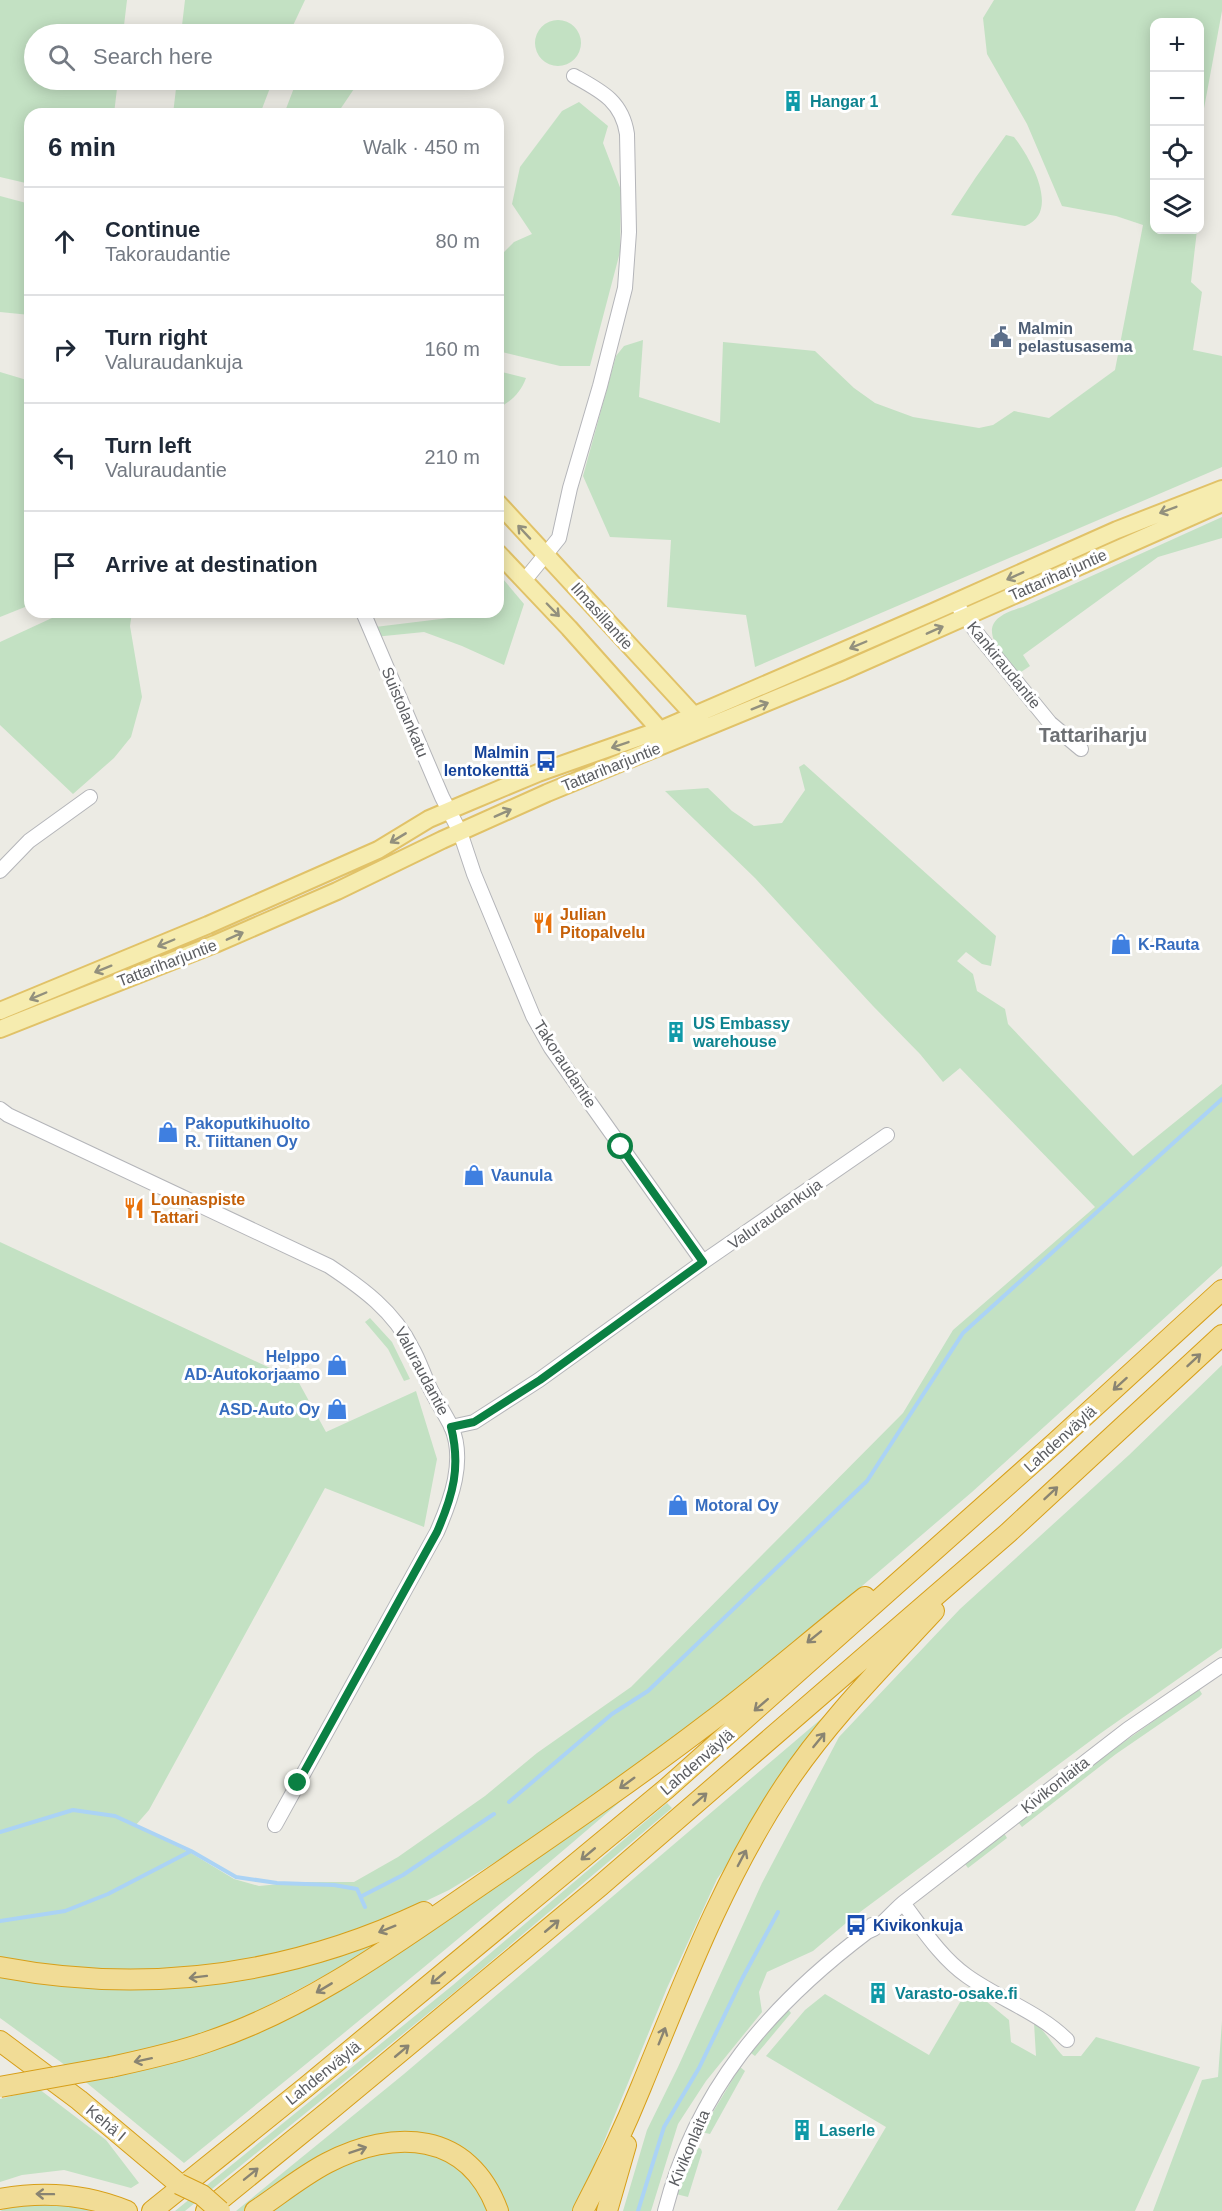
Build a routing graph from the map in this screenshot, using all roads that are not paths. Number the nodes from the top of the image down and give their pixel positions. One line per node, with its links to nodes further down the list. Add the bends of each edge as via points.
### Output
1 (574, 76): 5 (street, via 617,105 625,120 630,232 628,262 600,386 559,538)
2 (1222, 489): 8 (main road, Tattariharjuntie, one-way to 8, via 1117,530)
3 (1222, 503): 8 (main road, Tattariharjuntie)
4 (504, 510): 5 (main road, Ilmasillantie, one-way to 4)
5 (546, 555): 7 (street); 10 (main road, Ilmasillantie)
6 (504, 559): 7 (main road, Ilmasillantie)
7 (524, 580): 12 (main road, Ilmasillantie, one-way to 12)
8 (960, 609): 10 (main road, Tattariharjuntie, one-way to 10); 11 (main road, Tattariharjuntie, one-way to 8, via 843,671); 13 (street, Kankiraudantie, via 1050,723)
9 (366, 618): 15 (street, Suistolankatu)
10 (694, 715): 11 (main road, Ilmasillantie); 12 (main road, Tattariharjuntie)
11 (706, 728): 12 (main road, Tattariharjuntie)
12 (666, 736): 15 (main road, Tattariharjuntie, one-way to 15, via 538,773); 16 (main road, Tattariharjuntie, one-way to 12)
13 (1081, 749)
14 (90, 797): 17 (street, via 29,841)
15 (449, 811): 16 (street, Takoraudantie); 18 (main road, Tattariharjuntie, one-way to 18, via 378,850)
16 (460, 832): 19 (main road, Tattariharjuntie, one-way to 16, via 225,940); 22 (street, Takoraudantie, via 546,1040)
17 (0, 871)
18 (0, 1011)
19 (0, 1029)
20 (0, 1109): 25 (street, Valuraudantie, via 329,1266 358,1286 391,1314 402,1330)
21 (887, 1135): 22 (street, Valuraudankuja)
22 (703, 1262): 25 (street, Valuraudankuja, via 540,1380 474,1422)
23 (1222, 1290): 26 (highway, Lahdenväylä, one-way to 26)
24 (1222, 1335): 27 (highway, Lahdenväylä, one-way to 24)
25 (451, 1427): 29 (street, Valuraudantie, via 456,1471 451,1499 437,1532)
26 (1056, 1442): 30 (highway, one-way to 30, via 710,1722); 40 (highway, Lahdenväylä, one-way to 40, via 666,1789)
27 (1008, 1533): 36 (highway, one-way to 27, via 722,1895 784,1787 845,1708); 41 (highway, Lahdenväylä, one-way to 27, via 600,1886)
28 (1222, 1665): 31 (street, Kivikonlaita, via 1128,1729)
29 (275, 1825)
30 (495, 1875): 32 (highway, one-way to 32, via 421,1914 340,1947 249,1970 125,1981 61,1977); 35 (highway, one-way to 35, bridge, via 436,1917 296,2004 257,2023 166,2055)
31 (898, 1908): 33 (street, via 964,1975 1054,2027); 47 (street, Kivikonlaita, via 878,1920 806,1982 742,2049 698,2120 675,2173)
32 (0, 1967)
33 (1068, 2040)
34 (0, 2041): 37 (highway, Kehä I, via 80,2100)
35 (0, 2087)
36 (640, 2090): 45 (highway); 46 (highway)
37 (178, 2184): 41 (highway, Kehä I); 42 (highway, bridge, via 202,2195)
38 (0, 2199): 39 (highway, one-way to 38, via 89,2198 42,2193)
39 (127, 2211)
40 (152, 2211)
41 (206, 2211)
42 (220, 2211)
43 (255, 2211): 44 (highway, one-way to 44, via 327,2163 363,2148 400,2141 432,2144 460,2157 489,2190)
44 (498, 2211)
45 (583, 2211)
46 (607, 2211)
47 (665, 2211)

